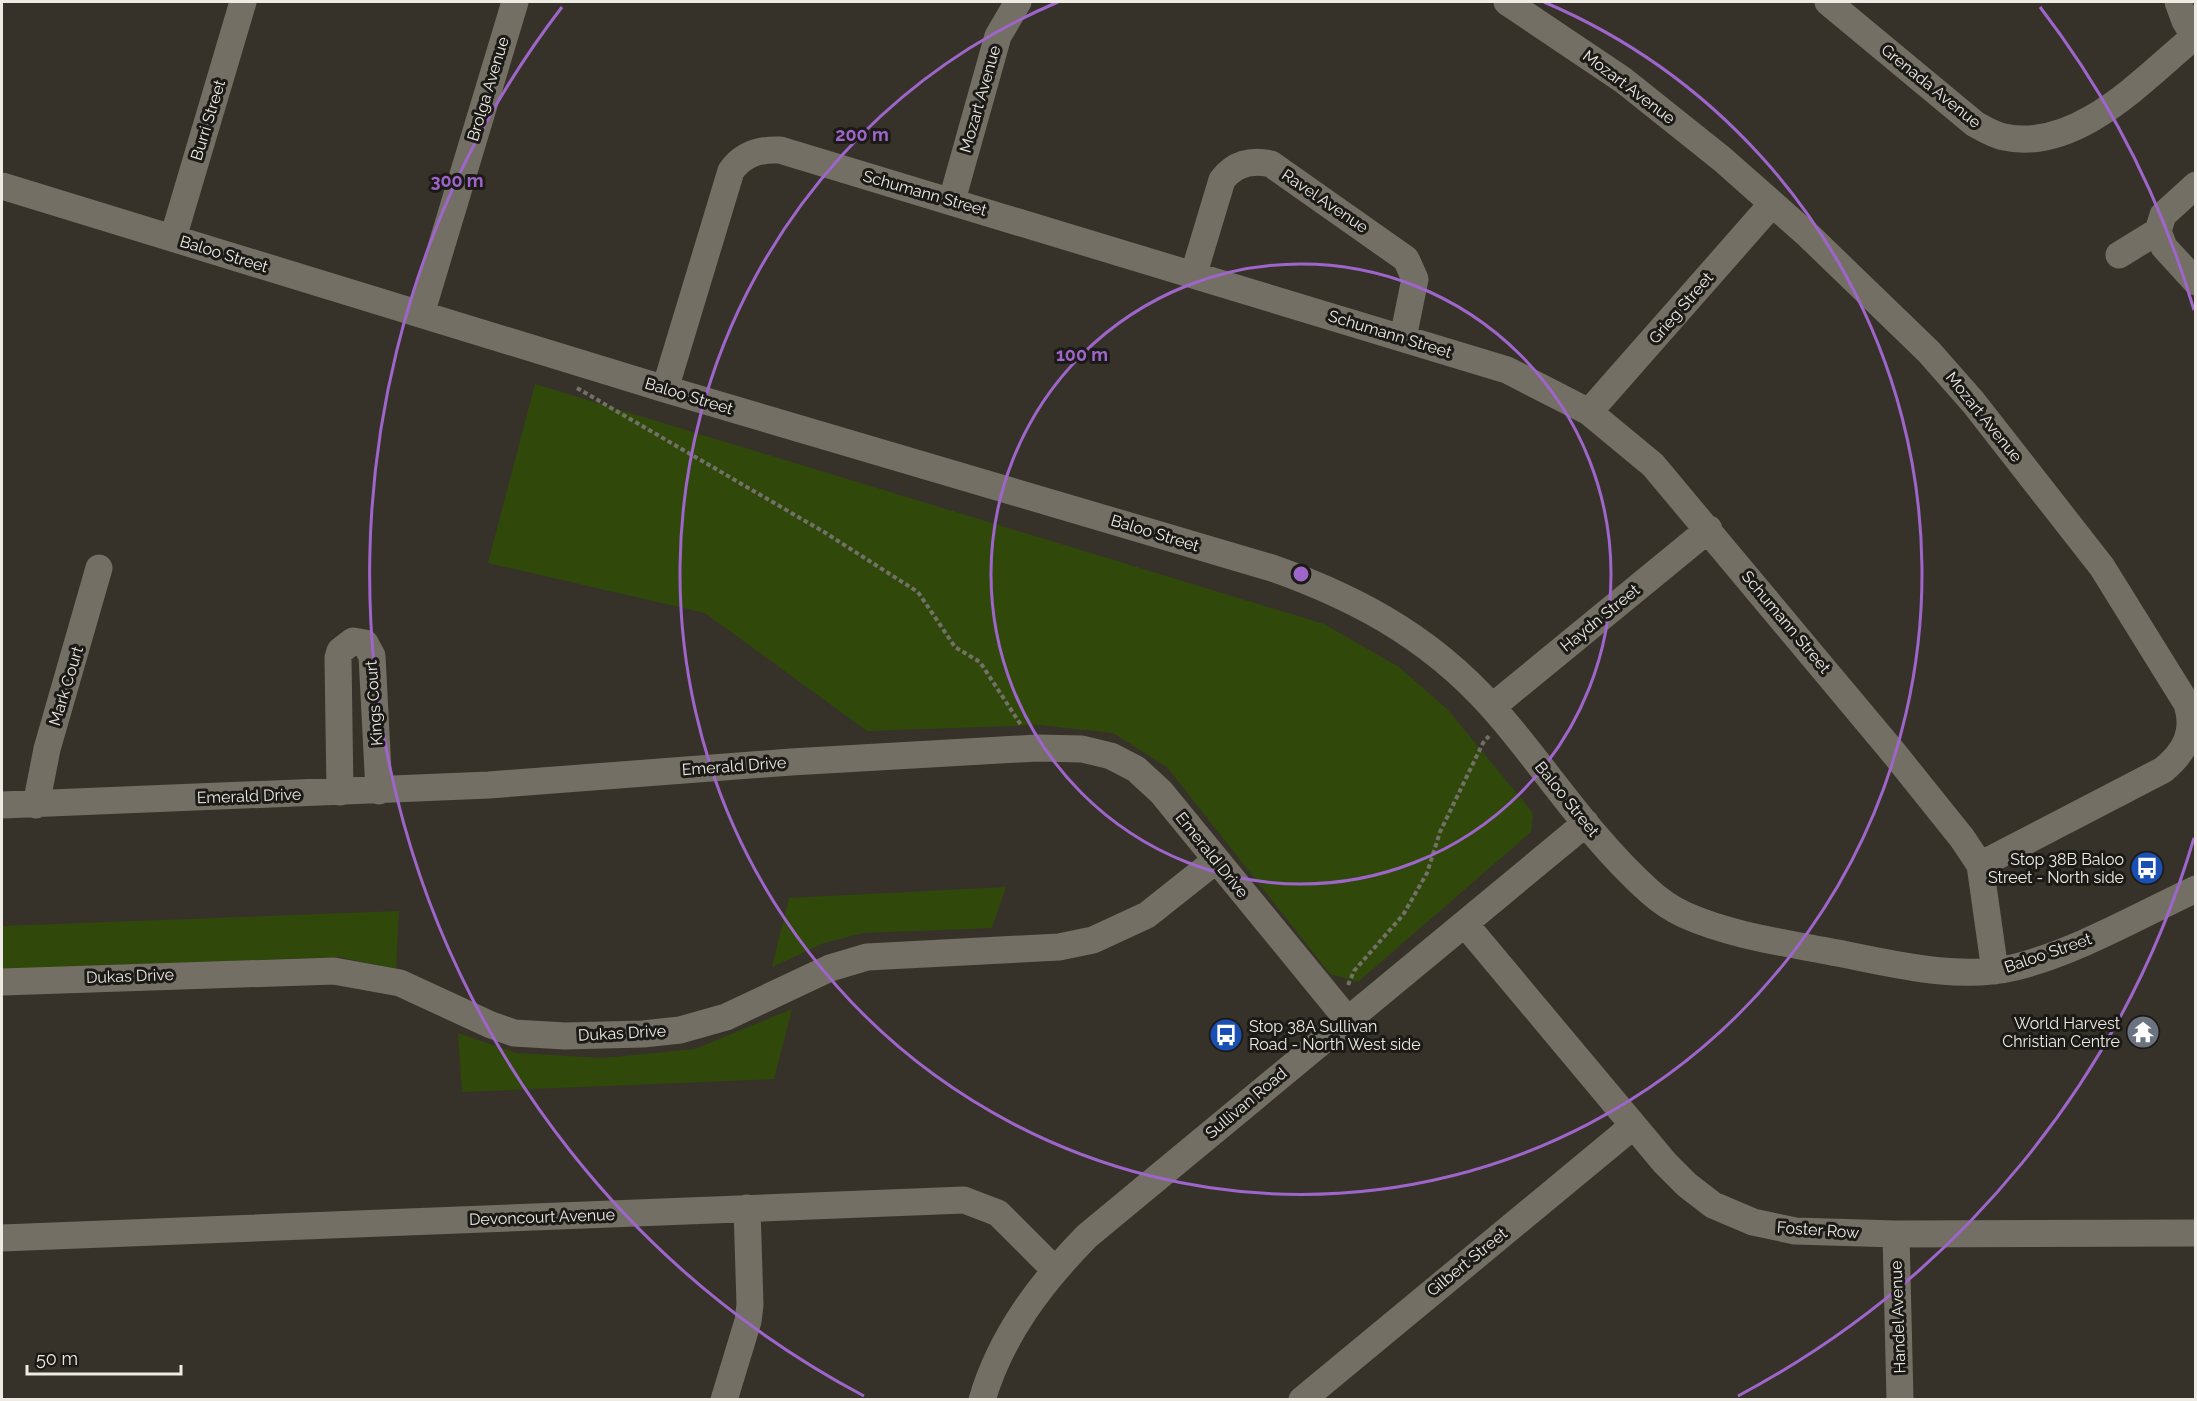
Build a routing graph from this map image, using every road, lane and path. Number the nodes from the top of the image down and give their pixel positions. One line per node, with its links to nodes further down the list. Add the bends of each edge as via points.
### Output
1 (243, 2): 13 (street, Burri Street)
2 (515, 2): 17 (street, Brolga Avenue)
3 (1018, 2): 10 (street, Mozart Avenue, via 998,36)
4 (1507, 2): 11 (street, Mozart Avenue, via 1623,80)
5 (1828, 2): 7 (street, Grenada Avenue, via 1975,124 2004,137 2022,139 2059,134 2093,119)
6 (2178, 2): 7 (street)
7 (2195, 38)
8 (2196, 185): 12 (street, via 2163,215)
9 (2, 186): 13 (street, Baloo Street)
10 (952, 200): 15 (street, Schumann Street); 20 (street, Schumann Street, via 780,150 767,149 746,156 731,171)
11 (1772, 204): 21 (street, Grieg Street); 32 (street, Mozart Avenue, via 1891,314 1973,402 2123,597 2192,718 2183,751 2163,770)
12 (2158, 231): 14 (street); 16 (street, via 2164,247)
13 (172, 238): 17 (street, Baloo Street)
14 (2119, 255)
15 (1194, 273): 18 (street, Schumann Street); 18 (street, Ravel Avenue, via 1222,180 1228,172 1249,162 1271,164 1406,259 1415,279)
16 (2196, 282)
17 (421, 314): 20 (street, Baloo Street)
18 (1403, 338): 21 (street, Schumann Street, via 1507,370)
19 (570, 385): 25 (path, via 824,532 918,592 955,647 980,662)
20 (665, 389): 24 (street, Baloo Street, via 1309,581 1362,604 1406,631 1444,660)
21 (1589, 412): 22 (street, Schumann Street, via 1653,465)
22 (1709, 529): 24 (street, Haydn Street); 32 (street, Schumann Street, via 1893,752)
23 (99, 568): 29 (street, Mark Court, via 47,749)
24 (1497, 713): 30 (street, Baloo Street); 37 (path, via 1440,832 1427,873 1402,915 1354,971 1348,984)
25 (1037, 748): 26 (street, Emerald Drive); 31 (street, Emerald Drive, via 1095,750 1136,769 1161,792)
26 (379, 791): 27 (street, Emerald Drive); 27 (street, Kings Court, via 372,656 365,643 354,641 343,647 338,658)
27 (340, 792): 29 (street, Emerald Drive)
28 (2, 805): 29 (street, Emerald Drive)
29 (36, 805)
30 (1586, 824): 34 (street, Sullivan Road); 35 (street, Baloo Street, via 1658,899 1715,927 1900,965)
31 (1215, 861): 36 (street, Dukas Drive, via 1147,915 1093,940 1059,947 867,957 830,968 717,1021 644,1034 514,1033 400,983 334,970); 37 (street, Emerald Drive)
32 (1980, 865): 35 (street, Schumann Street)
33 (2196, 889): 35 (street, Baloo Street, via 2089,939 2034,961)
34 (1465, 924): 37 (street, Sullivan Road); 38 (street, Foster Row)
35 (1995, 971)
36 (2, 982)
37 (1347, 1019): 43 (street, Sullivan Road, via 1100,1225)
38 (1633, 1126): 41 (street, Foster Row, via 1687,1185 1730,1214 1795,1231); 46 (street, Gilbert Street)
39 (747, 1208): 42 (street, Devoncourt Avenue); 43 (street, Devoncourt Avenue, via 971,1201 1006,1220); 44 (street, via 750,1305)
40 (2196, 1233): 41 (street, Foster Row)
41 (1896, 1234): 47 (street, Handel Avenue)
42 (2, 1238)
43 (1055, 1270): 45 (street, Sullivan Road, via 1011,1331)
44 (724, 1400)
45 (982, 1400)
46 (1302, 1400)
47 (1900, 1400)

